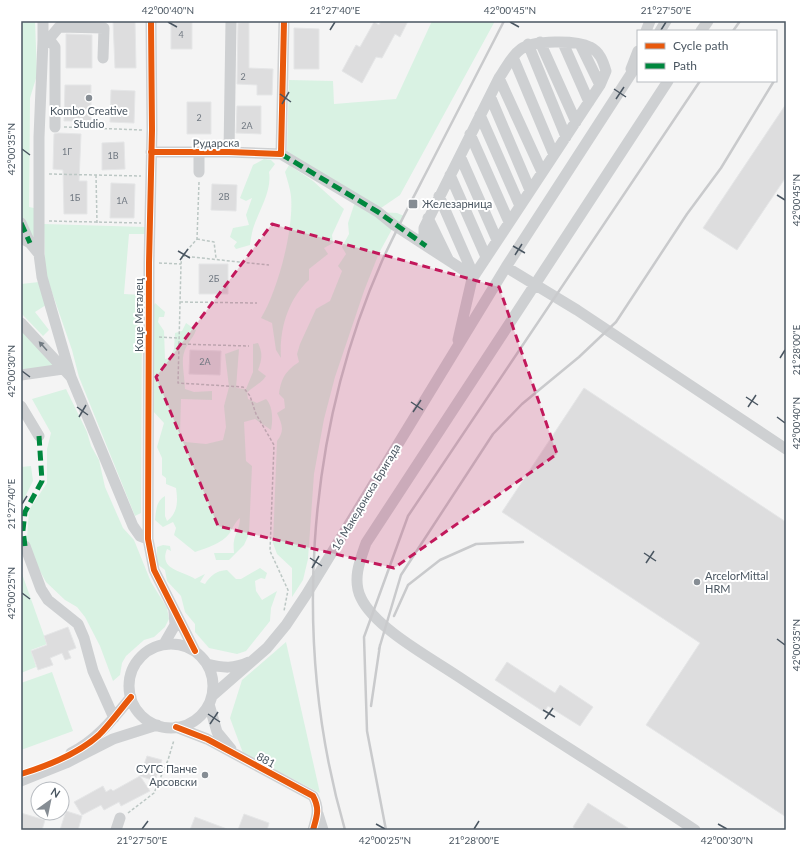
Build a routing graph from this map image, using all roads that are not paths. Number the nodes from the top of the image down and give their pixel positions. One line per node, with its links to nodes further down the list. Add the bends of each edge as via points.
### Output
1 (43, 21): 9 (street)
2 (151, 21): 27 (street, Коце Металец)
3 (231, 21): 28 (street)
4 (284, 21): 30 (street)
5 (666, 21): 7 (street)
6 (708, 21): 8 (street)
7 (661, 30)
8 (702, 30)
9 (46, 40): 15 (street, via 59,27 104,28); 24 (street, via 56,46); 45 (street, via 39,174)
10 (540, 42): 11 (street); 12 (street); 23 (street)
11 (563, 43): 21 (street); 21 (street, via 590,46 604,62 606,71)
12 (528, 44): 14 (street); 26 (street)
13 (637, 54): 18 (street)
14 (512, 56): 17 (street); 31 (street)
15 (103, 58)
16 (637, 65): 18 (street)
17 (499, 78): 20 (street); 34 (street)
18 (627, 80): 48 (street, 16 Македонска Бригада)
19 (667, 82): 50 (street)
20 (490, 96): 22 (street); 36 (street)
21 (589, 102): 23 (street)
22 (480, 115): 25 (street); 38 (street)
23 (576, 122): 26 (street)
24 (55, 127)
25 (470, 134): 32 (street); 40 (street)
26 (566, 137): 31 (street)
27 (151, 152): 29 (street, Рударска); 58 (street, Коце Металец)
28 (229, 152): 29 (street, Рударска); 30 (street, Рударска)
29 (198, 153): 33 (street)
30 (281, 154): 44 (street, via 378,212)
31 (554, 155): 34 (street)
32 (460, 156): 35 (street); 42 (street)
33 (199, 172)
34 (542, 172): 36 (street)
35 (450, 175): 37 (street); 46 (street)
36 (530, 190): 38 (street)
37 (439, 196): 39 (street); 49 (street, via 470,267)
38 (520, 206): 40 (street)
39 (428, 218): 44 (street, via 424,234); 47 (street)
40 (509, 222): 42 (street)
41 (21, 223): 43 (street)
42 (497, 240): 46 (street)
43 (25, 241): 45 (street)
44 (438, 253): 47 (street)
45 (39, 254): 53 (street, via 42,277)
46 (486, 257): 49 (street)
47 (448, 260): 49 (street)
48 (506, 267): 50 (street); 52 (street, 16 Македонска Бригада)
49 (471, 277): 52 (street)
50 (535, 283): 57 (street); 78 (street, via 366,542 359,560 357,583 360,598 377,619 405,641)
51 (21, 323): 53 (street, one-way to 51)
52 (456, 350): 63 (street, 16 Македонска Бригада, via 306,595 286,625)
53 (67, 373): 54 (street); 58 (street, via 133,526 140,536)
54 (21, 375)
55 (21, 406): 56 (street)
56 (39, 436)
57 (786, 449)
58 (148, 539): 60 (street, Коце Металец, via 154,570)
59 (25, 546): 67 (street, via 41,589 48,600 78,624 93,671)
60 (173, 604): 61 (street, Коце Металец, via 175,625); 62 (street, Коце Металец)
61 (164, 644): 62 (street, via 180,645); 65 (street, via 143,654 136,663 129,685)
62 (195, 651): 64 (street)
63 (255, 659): 64 (street, 16 Македонска Бригада, via 226,668); 66 (street, 16 Македонска Бригада)
64 (207, 664): 66 (street, via 213,682)
65 (131, 697): 67 (street); 68 (street, via 140,714)
66 (211, 700): 69 (street, via 196,720); 70 (street, 881, via 217,732)
67 (114, 718): 71 (street, via 97,736 75,751)
68 (157, 725): 69 (street); 72 (street, via 113,739 66,764)
69 (176, 727): 70 (street, 881)
70 (237, 755): 73 (street, 881, via 313,796 318,805)
71 (21, 774)
72 (21, 781)
73 (318, 814): 76 (street); 77 (street, 881)
74 (120, 818): 75 (street)
75 (116, 830)
76 (313, 830)
77 (324, 830)
78 (695, 830)

